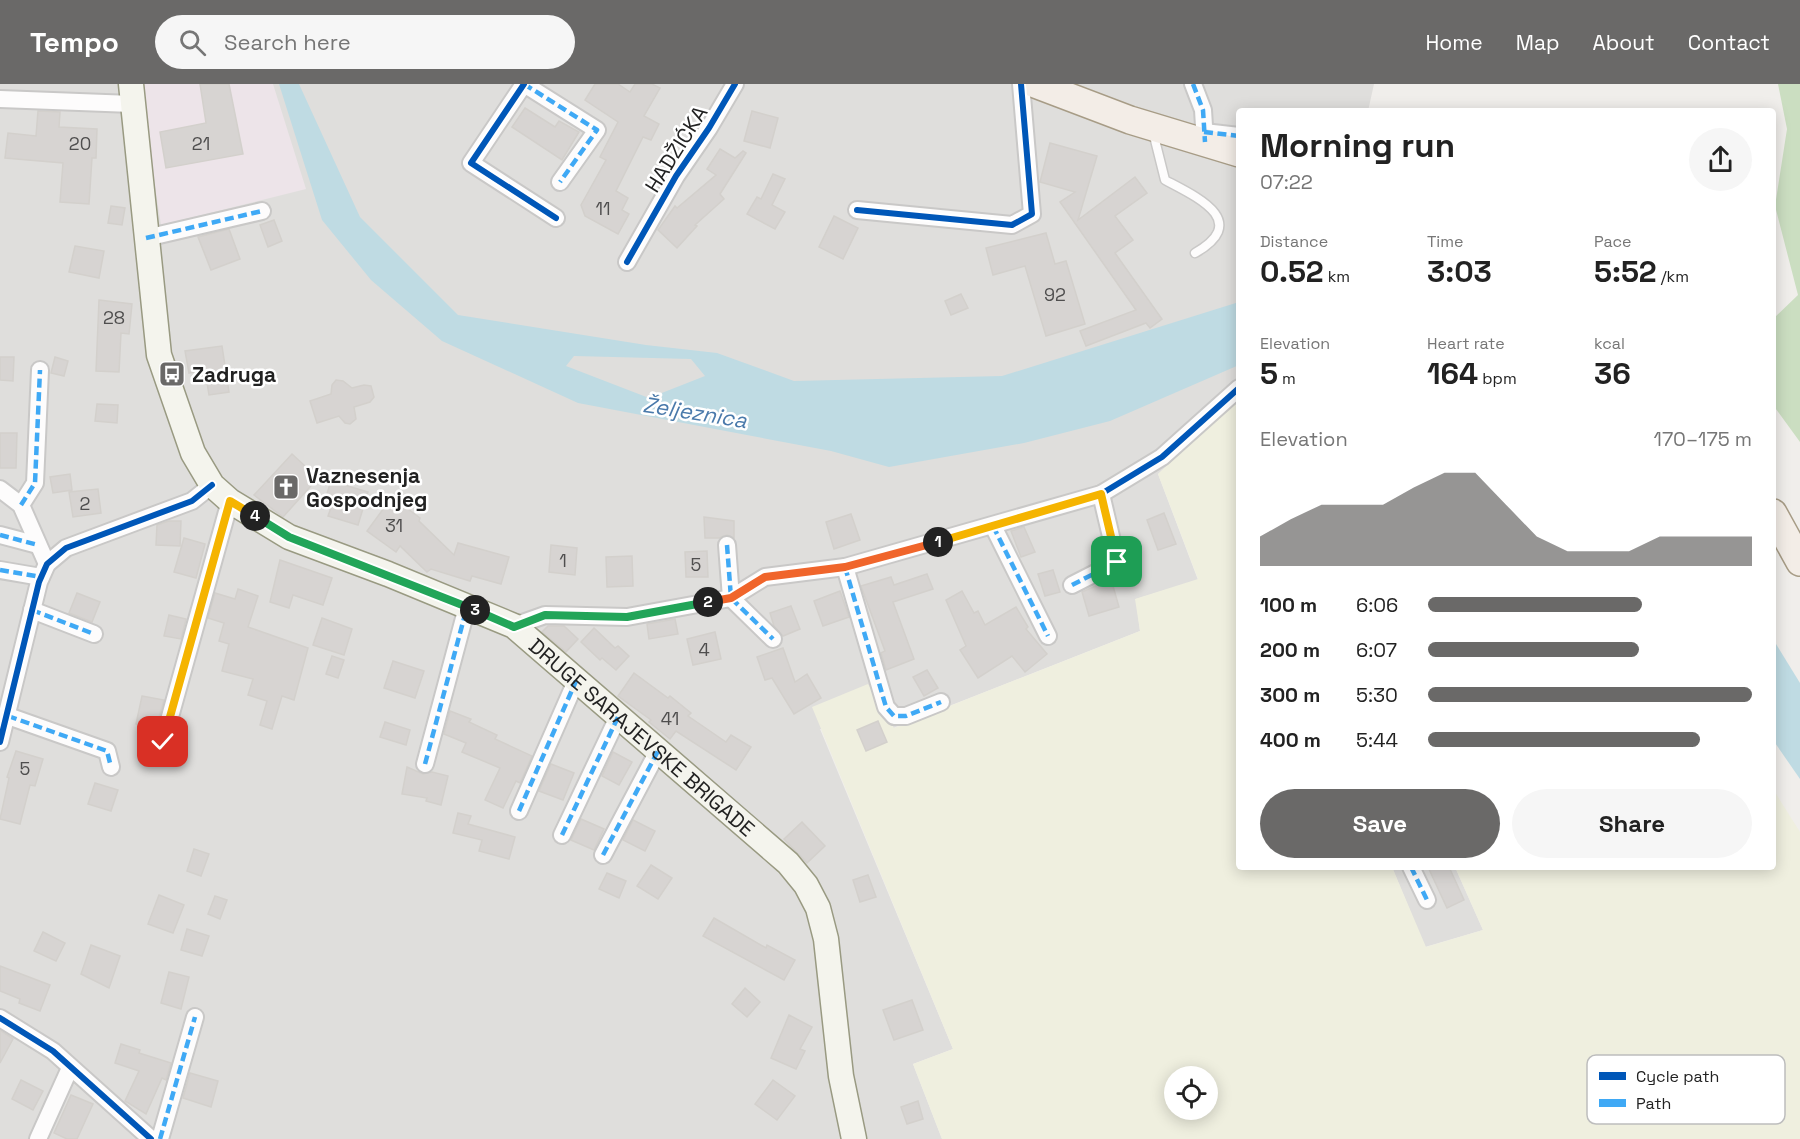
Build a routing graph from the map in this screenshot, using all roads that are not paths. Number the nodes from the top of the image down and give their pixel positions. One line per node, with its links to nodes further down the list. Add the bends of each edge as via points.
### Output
1 (524, 84): 12 (street, via 597,130); 15 (street, via 471,163)
2 (735, 84): 18 (street, HADŽIĆKA)
3 (1021, 84): 13 (street, via 1032,214 1012,225)
4 (1035, 84): 8 (main road)
5 (1193, 84): 10 (street, via 1203,110)
6 (132, 94): 7 (street); 16 (main road, DRUGE SARAJEVSKE BRIGADE)
7 (0, 99)
8 (1151, 126): 10 (main road); 17 (lane, via 1165,180 1206,202 1218,214 1219,230 1214,242)
9 (1236, 136): 10 (street)
10 (1205, 137): 11 (main road)
11 (1236, 152)
12 (560, 182)
13 (857, 210)
14 (262, 211): 16 (street)
15 (556, 218)
16 (146, 238): 22 (main road, DRUGE SARAJEVSKE BRIGADE, via 159,355 193,453)
17 (1195, 253)
18 (627, 262)
19 (40, 370): 24 (street, via 35,483)
20 (1236, 391): 23 (street, via 1162,457)
21 (0, 489): 24 (street)
22 (221, 493): 33 (street, via 66,548); 36 (main road, DRUGE SARAJEVSKE BRIGADE, via 289,537); 47 (street)
23 (1101, 494): 26 (street); 34 (street, via 1117,562)
24 (21, 505): 28 (street)
25 (1776, 518): 30 (main road)
26 (993, 526): 31 (street); 40 (street)
27 (0, 536): 28 (street)
28 (38, 545): 33 (street)
29 (727, 545): 35 (street)
30 (1800, 562)
31 (845, 567): 35 (street, via 765,577); 43 (street, via 886,707 894,716 906,716)
32 (0, 570): 33 (street)
33 (44, 571): 37 (street)
34 (1072, 585)
35 (731, 598): 38 (street, via 627,617 545,615); 41 (street)
36 (467, 607): 38 (main road, DRUGE SARAJEVSKE BRIGADE); 49 (street)
37 (32, 610): 39 (street); 44 (street)
38 (514, 627): 42 (main road, DRUGE SARAJEVSKE BRIGADE)
39 (94, 634)
40 (1048, 636)
41 (773, 639)
42 (576, 681): 45 (main road, DRUGE SARAJEVSKE BRIGADE); 51 (street)
43 (940, 702)
44 (8, 716): 46 (street); 50 (street, via 107,751)
45 (618, 717): 48 (main road, DRUGE SARAJEVSKE BRIGADE); 52 (street)
46 (0, 742)
47 (163, 742)
48 (658, 751): 53 (street); 62 (main road, DRUGE SARAJEVSKE BRIGADE, via 788,863 818,908 830,968 841,1076)
49 (425, 764)
50 (111, 767)
51 (519, 811)
52 (562, 835)
53 (603, 855)
54 (1412, 870): 55 (street)
55 (1426, 900)
56 (195, 1017): 61 (street)
57 (0, 1018): 58 (street, via 53,1051)
58 (69, 1068): 59 (street); 60 (street)
59 (38, 1139)
60 (151, 1139)
61 (160, 1139)
62 (854, 1139)

